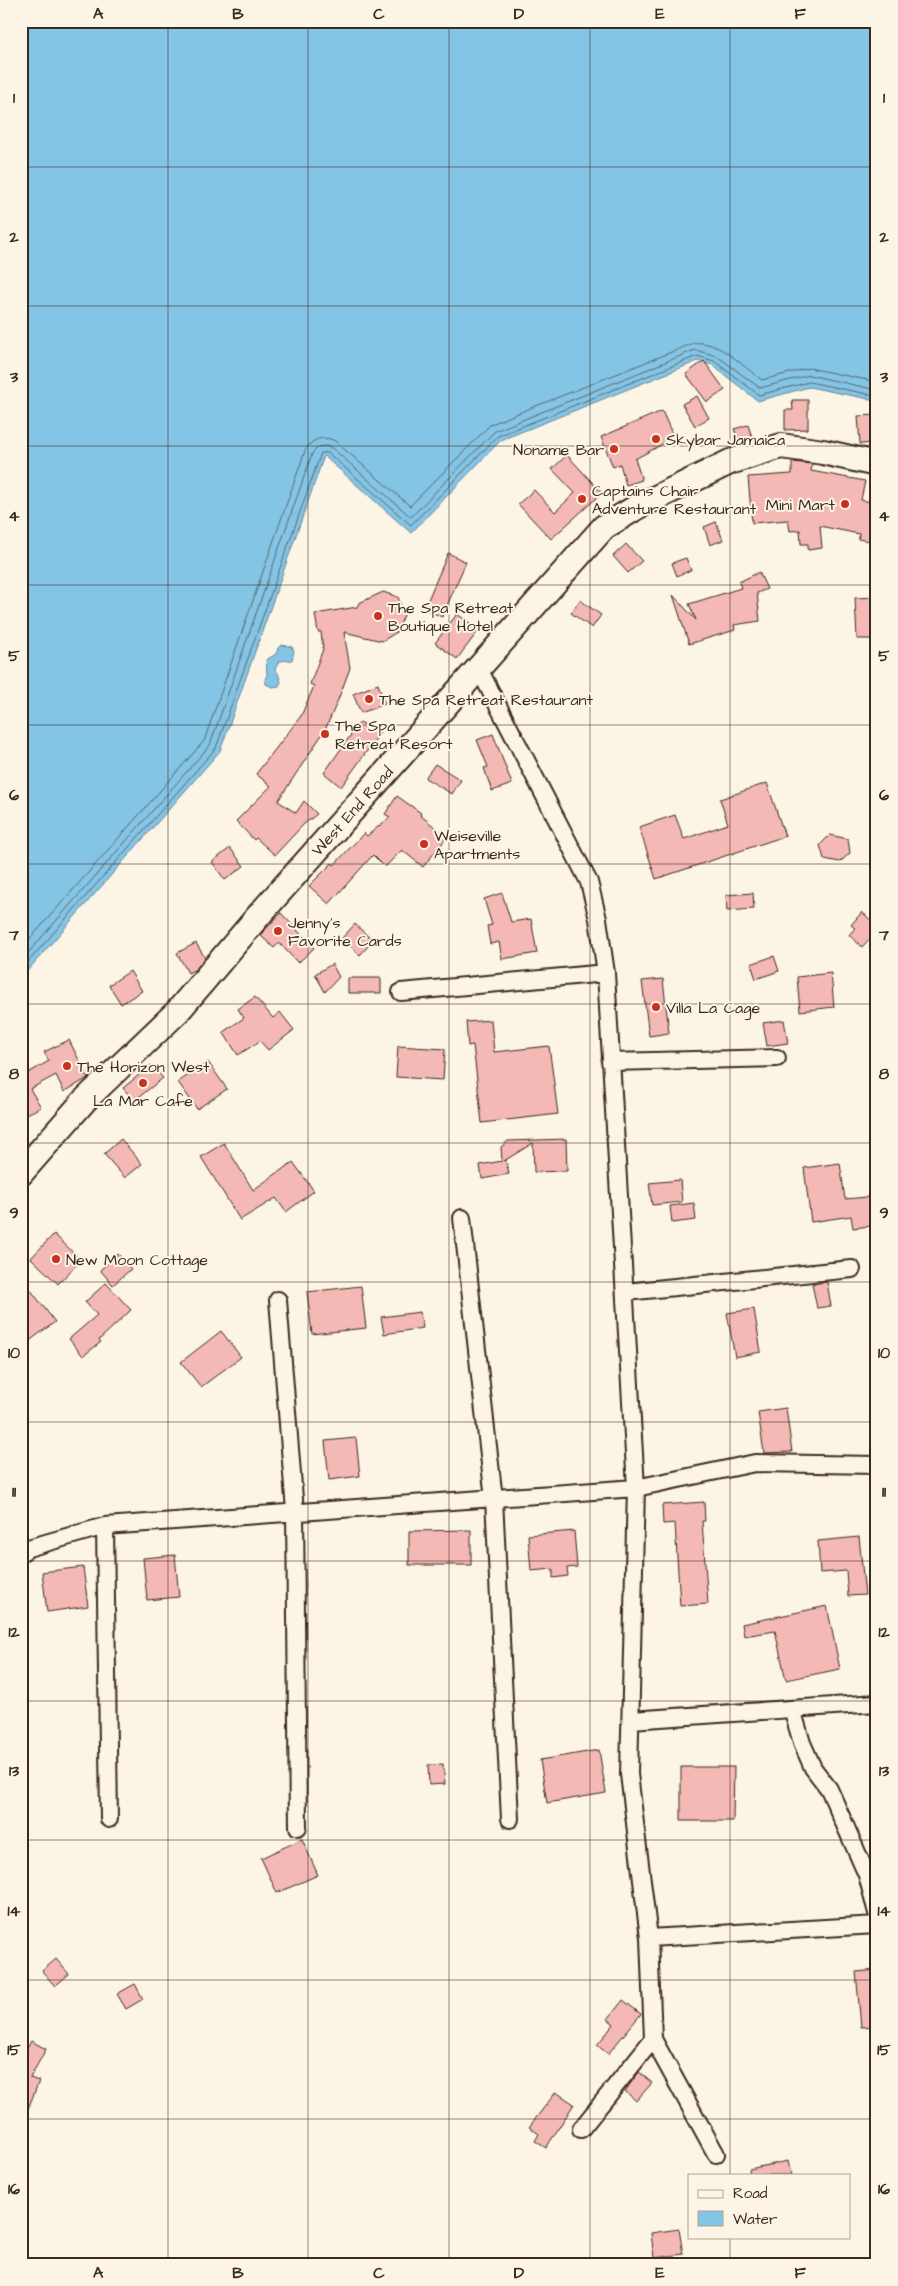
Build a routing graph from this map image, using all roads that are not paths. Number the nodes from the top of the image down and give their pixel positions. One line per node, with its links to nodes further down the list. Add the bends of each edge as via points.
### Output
1 (877, 464): 2 (main road, West End Road, via 781,446 730,462 637,507 604,527)
2 (479, 670): 3 (street, via 589,882); 7 (main road, West End Road, via 178,1011 84,1101)
3 (606, 973): 4 (street); 6 (street)
4 (400, 992)
5 (777, 1058): 6 (street)
6 (610, 1062): 10 (street)
7 (21, 1173)
8 (462, 1218): 14 (street)
9 (852, 1269): 10 (street)
10 (626, 1292): 13 (street)
11 (278, 1300): 15 (street)
12 (877, 1465): 13 (street, via 755,1463)
13 (636, 1488): 14 (street); 20 (street)
14 (494, 1499): 15 (street); 22 (street)
15 (295, 1511): 16 (street); 23 (street)
16 (105, 1526): 17 (street, via 28,1548); 21 (street)
17 (21, 1553)
18 (877, 1703): 19 (street)
19 (792, 1709): 20 (street); 24 (street, via 813,1768 829,1789 867,1875)
20 (630, 1720): 26 (street, via 628,1774)
21 (109, 1819)
22 (510, 1819)
23 (298, 1828)
24 (877, 1913)
25 (877, 1925): 26 (street)
26 (649, 1938): 27 (street)
27 (653, 2039): 28 (street); 29 (street)
28 (581, 2129)
29 (716, 2154)

